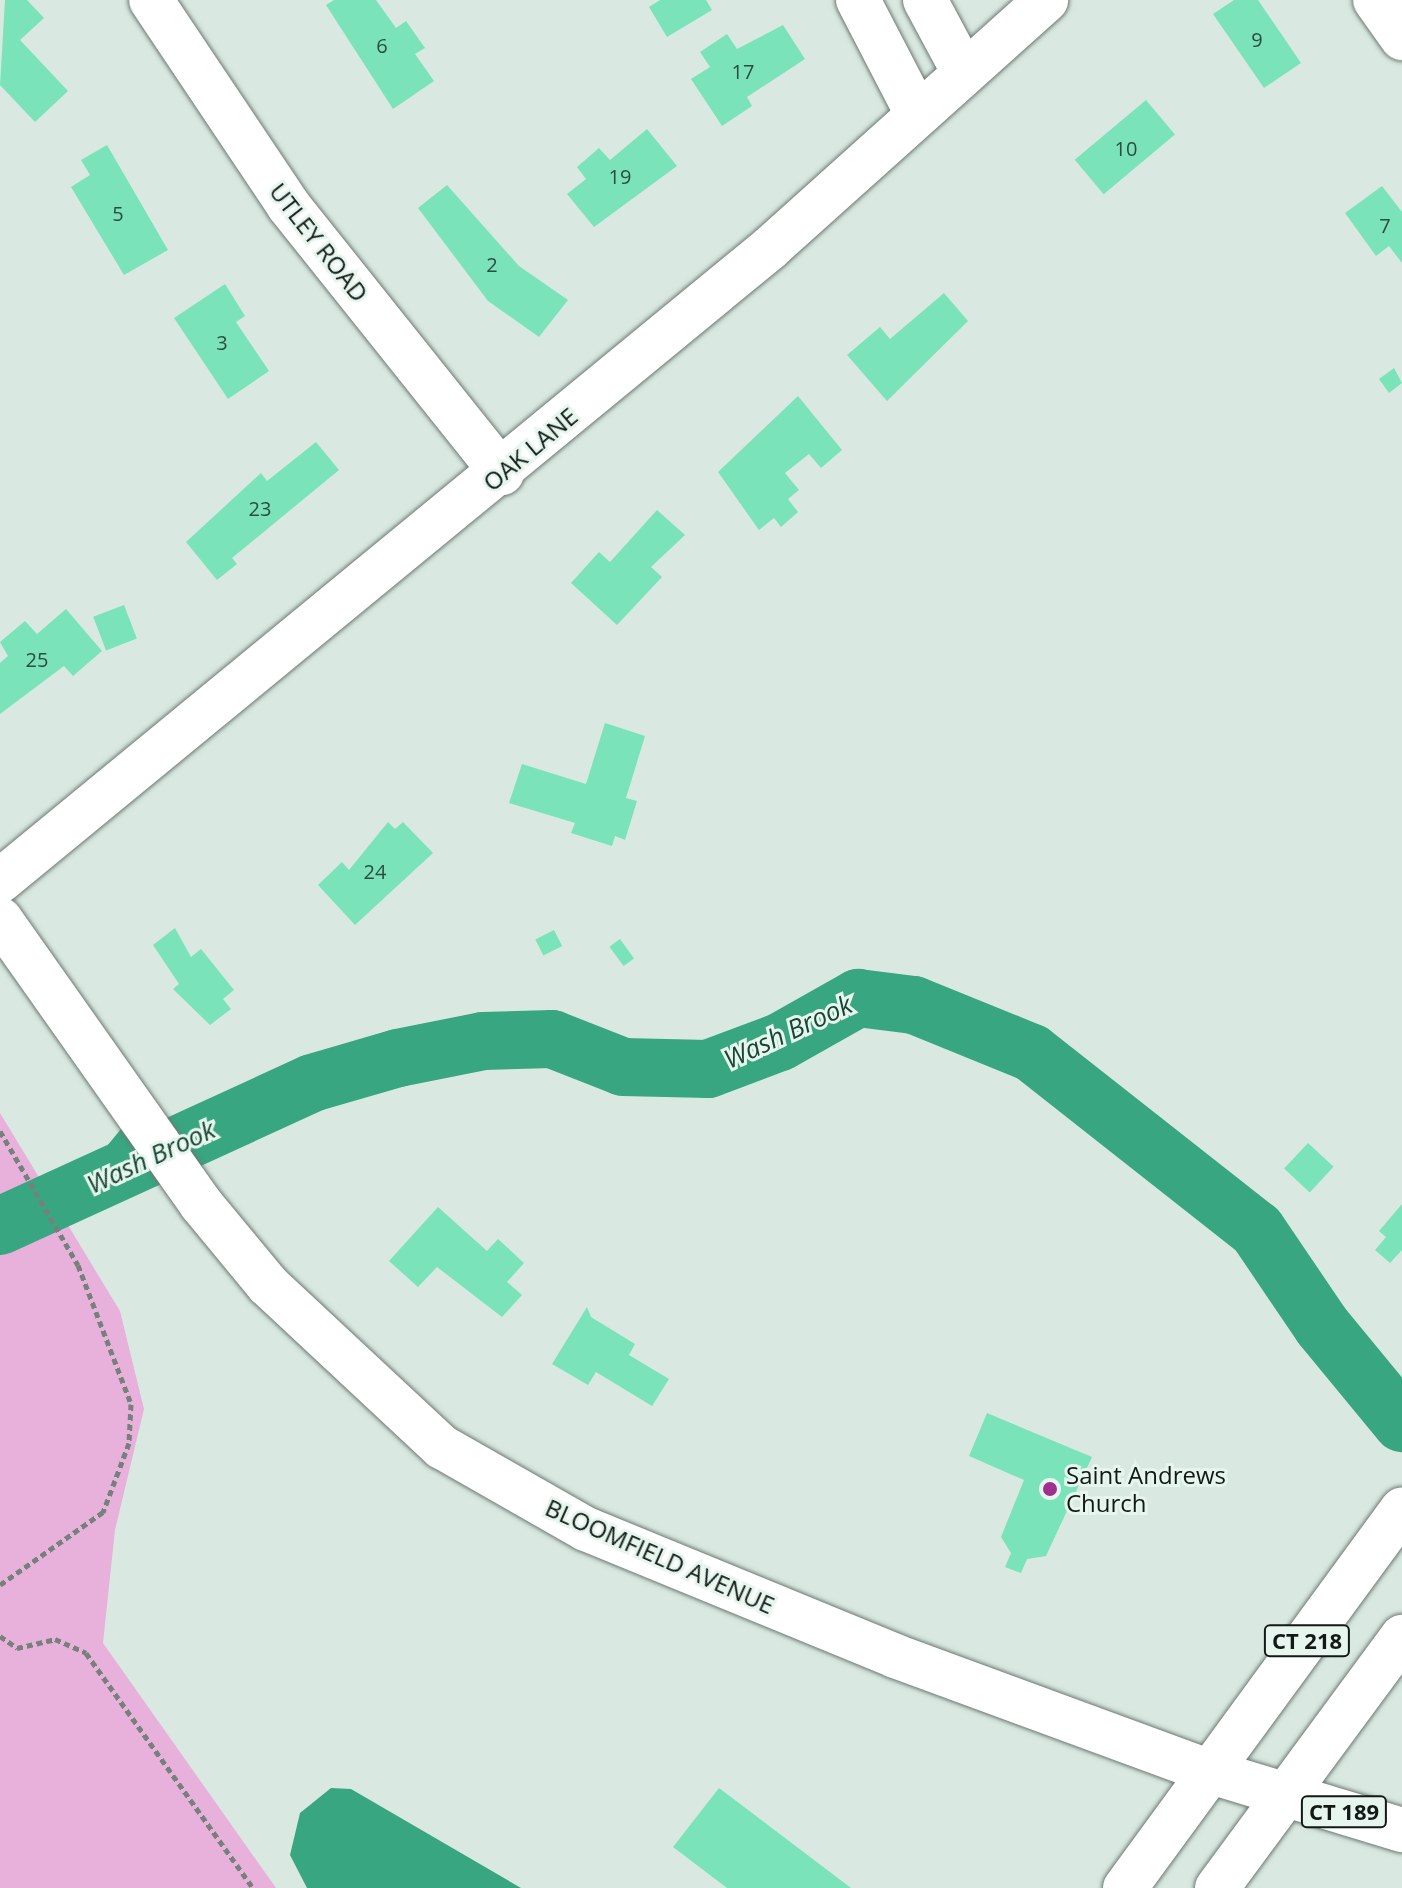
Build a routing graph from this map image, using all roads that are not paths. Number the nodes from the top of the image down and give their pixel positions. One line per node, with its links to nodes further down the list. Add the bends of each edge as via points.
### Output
1 (151, 0): 9 (main road, UTLEY ROAD, via 288,205)
2 (858, 0): 8 (main road)
3 (925, 0): 7 (main road)
4 (1046, 0): 7 (main road, OAK LANE)
5 (1375, 0): 6 (main road)
6 (1402, 38)
7 (963, 71): 8 (main road, OAK LANE)
8 (917, 114): 9 (main road, OAK LANE)
9 (502, 473): 10 (main road, OAK LANE)
10 (0, 881)
11 (0, 919): 14 (main road, BLOOMFIELD AVENUE / CT 189, via 201,1204 322,1343 442,1447 586,1529)
12 (1402, 1510): 14 (main road, CT 218)
13 (1402, 1637): 15 (main road, CT 218)
14 (1211, 1772): 15 (main road, BLOOMFIELD AVENUE / CT 189); 17 (main road, CT 218)
15 (1286, 1794): 16 (main road, BLOOMFIELD AVENUE / CT 189); 18 (main road, CT 218)
16 (1402, 1830)
17 (1125, 1888)
18 (1217, 1888)

